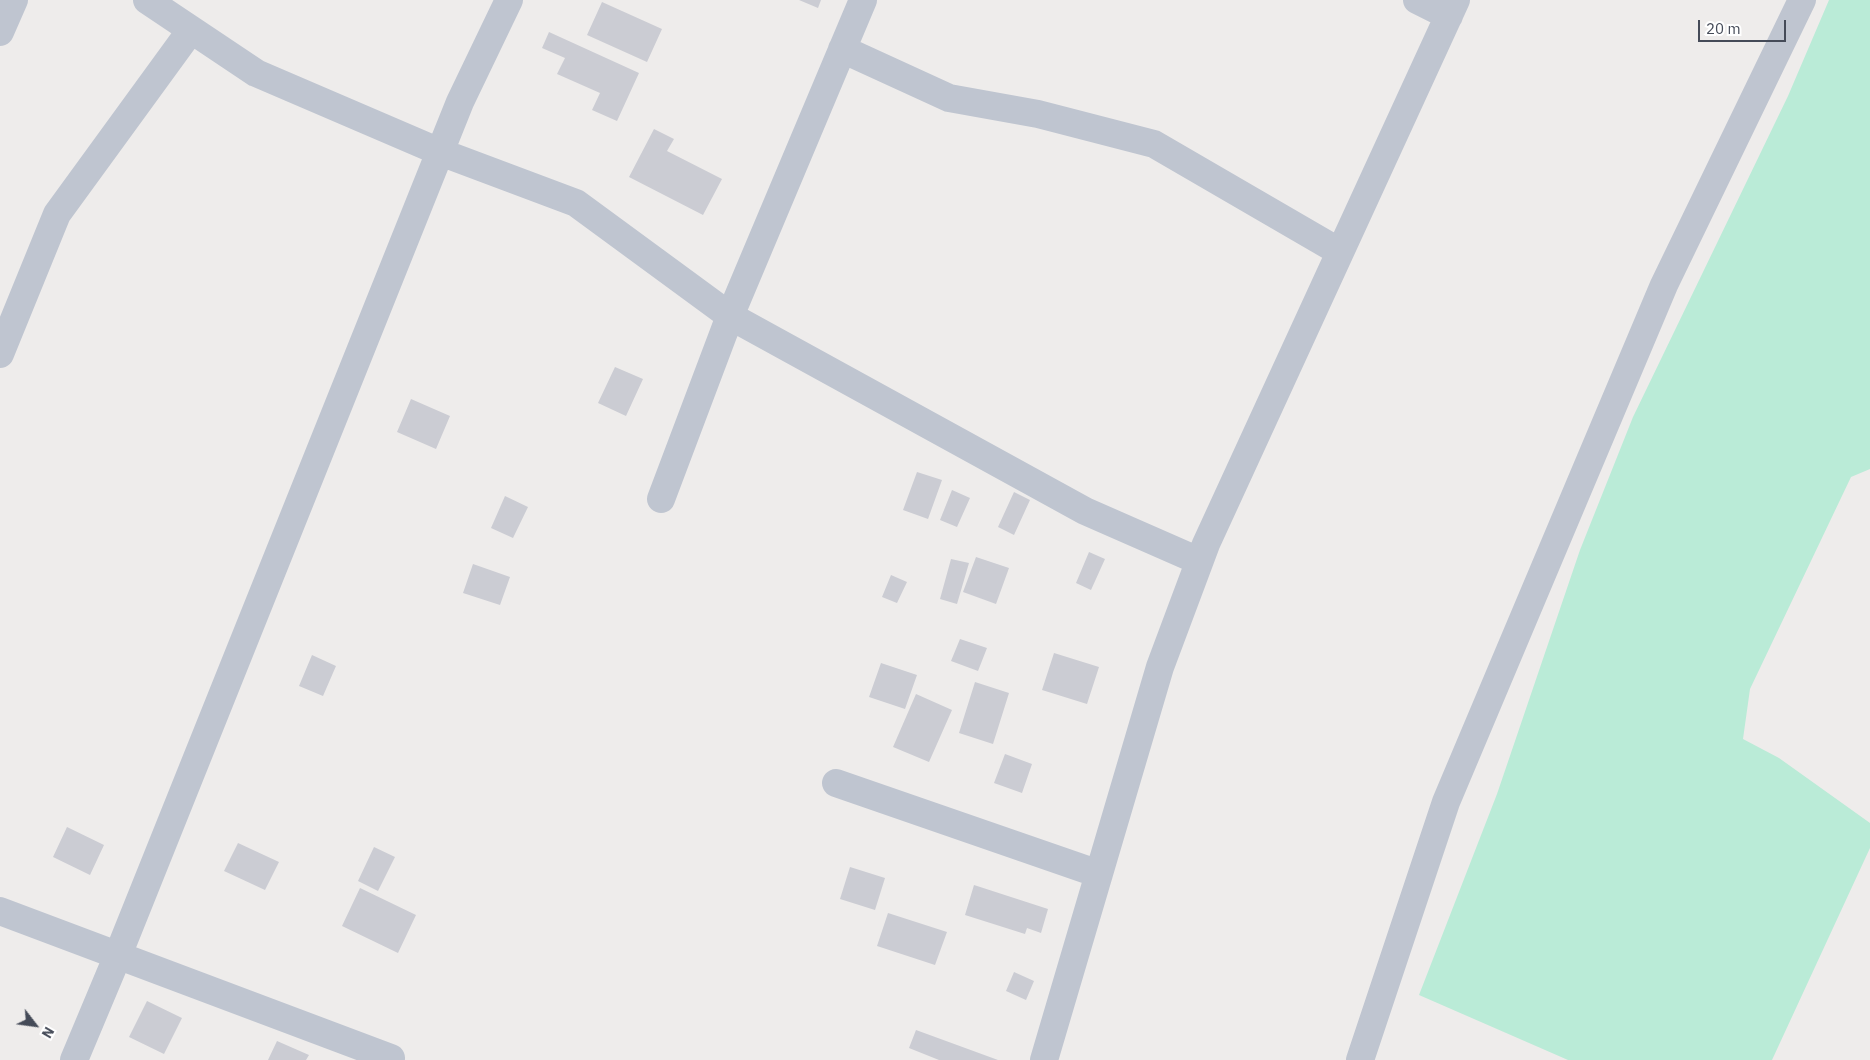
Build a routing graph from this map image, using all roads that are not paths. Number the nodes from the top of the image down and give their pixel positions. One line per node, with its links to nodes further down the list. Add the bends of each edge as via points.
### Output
1 (14, 0): 9 (street)
2 (147, 0): 8 (street)
3 (509, 0): 11 (street)
4 (863, 0): 10 (street)
5 (1417, 0): 7 (street)
6 (1802, 0): 24 (street, via 1664,285 1446,802)
7 (1453, 8): 12 (street)
8 (191, 30): 11 (street, via 256,73); 14 (street, via 57,214)
9 (0, 32)
10 (842, 49): 12 (street, via 949,98 1038,114 1154,144); 13 (street)
11 (440, 152): 13 (street, via 576,203); 20 (street)
12 (1340, 252): 16 (street)
13 (730, 316): 15 (street); 16 (street, via 1085,511)
14 (0, 354)
15 (661, 499)
16 (1199, 561): 18 (street, via 1160,667)
17 (836, 782): 18 (street)
18 (1099, 874): 23 (street)
19 (0, 911): 20 (street)
20 (118, 955): 21 (street); 22 (street)
21 (391, 1058)
22 (74, 1060)
23 (1044, 1060)
24 (1360, 1060)

